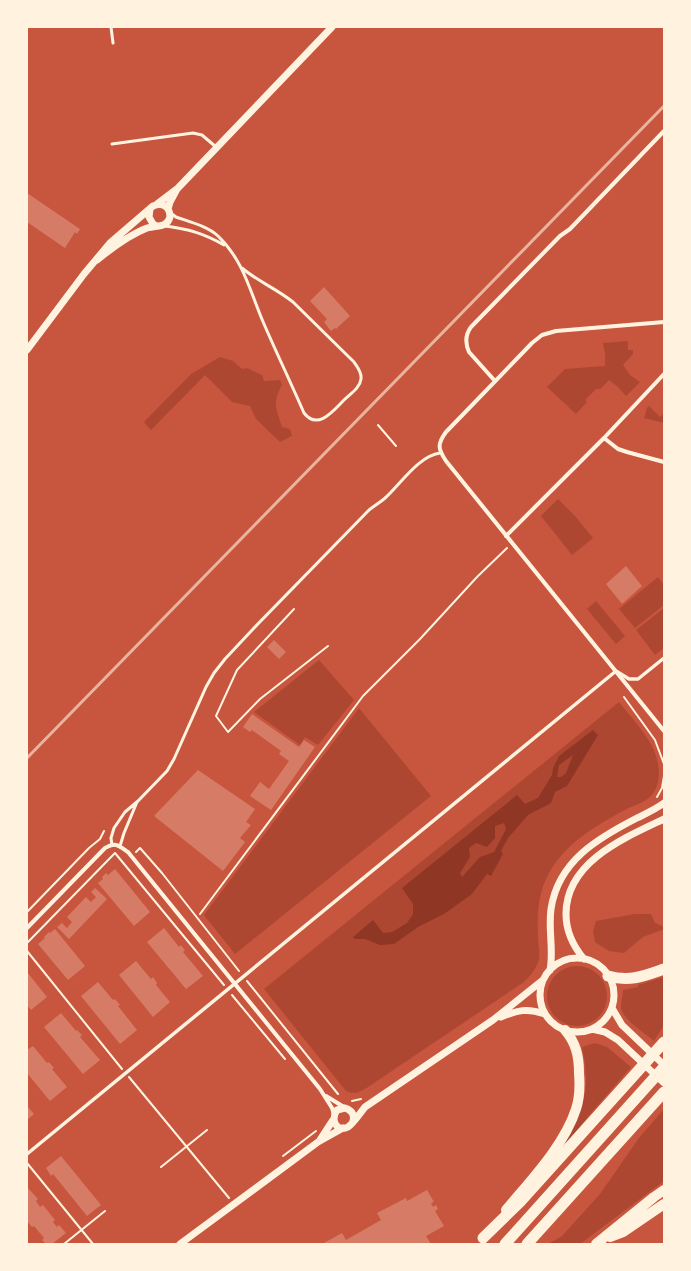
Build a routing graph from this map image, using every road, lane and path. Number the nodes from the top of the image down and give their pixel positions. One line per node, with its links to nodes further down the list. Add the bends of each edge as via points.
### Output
1 (111, 27): 3 (lane)
2 (328, 28): 6 (street)
3 (113, 43)
4 (664, 131): 18 (street, via 471,327 466,342 469,352)
5 (112, 144): 6 (lane, via 193,133 202,135)
6 (216, 147): 7 (street)
7 (178, 188): 8 (street); 10 (street, via 170,202)
8 (156, 204): 9 (street); 10 (street, via 163,205)
9 (150, 209): 11 (street, via 150,221); 13 (street, via 110,243)
10 (169, 210): 11 (street, via 169,220); 12 (lane, via 176,218 212,232)
11 (160, 226): 12 (lane, via 194,231); 13 (street, via 134,234)
12 (226, 246): 14 (lane)
13 (97, 260): 16 (street)
14 (242, 268): 14 (lane, via 304,413 312,420 324,418 358,387 362,377 360,370 293,302)
15 (664, 322): 18 (street, via 548,333 537,338)
16 (27, 350)
17 (664, 374): 20 (street)
18 (495, 381): 22 (street, via 442,438)
19 (378, 426): 21 (path)
20 (604, 438): 23 (street, via 618,449); 24 (street)
21 (396, 446)
22 (440, 453): 24 (street); 33 (lane, via 417,466 384,499 369,510 249,633 214,673 167,771)
23 (664, 462)
24 (506, 536): 25 (street)
25 (512, 543): 29 (street); 41 (path, via 363,696)
26 (294, 609): 27 (path, via 237,670 216,716 228,732 260,699)
27 (328, 646)
28 (664, 658): 29 (street, via 638,679 629,679)
29 (616, 671): 31 (street); 48 (street)
30 (624, 697): 32 (path, via 655,740)
31 (663, 731)
32 (664, 764)
33 (138, 801): 37 (lane, via 125,812 114,828); 38 (lane)
34 (664, 803): 47 (street, via 590,847 573,861 562,875 551,911)
35 (664, 819): 45 (street, via 628,837 592,860 571,888 566,909 568,931)
36 (104, 831): 40 (path, via 100,839)
37 (112, 845): 38 (street); 42 (street, via 105,848)
38 (120, 846): 51 (street)
39 (140, 848): 48 (path)
40 (27, 912)
41 (200, 914)
42 (27, 928)
43 (27, 943): 52 (path, via 115,853)
44 (27, 951): 61 (path)
45 (584, 959): 47 (street, via 560,962); 49 (street, via 598,965)
46 (664, 969): 49 (highway, via 623,980)
47 (550, 970): 50 (street)
48 (243, 976): 51 (street); 64 (path)
49 (608, 976): 53 (street, via 614,992)
50 (544, 980): 54 (street, via 540,991); 55 (street)
51 (235, 983): 52 (street); 65 (street)
52 (227, 989): 59 (path); 61 (street)
53 (612, 1008): 56 (street, via 604,1021); 60 (street, via 622,1025)
54 (545, 1014): 55 (street, via 523,1010); 57 (street, via 554,1024)
55 (493, 1020): 66 (street)
56 (592, 1029): 57 (street, via 578,1032); 62 (street, via 605,1032 618,1040)
57 (565, 1030): 82 (main road, via 572,1038 578,1056 580,1090 567,1132)
58 (664, 1042): 82 (highway, via 520,1202)
59 (288, 1062)
60 (664, 1066): 87 (highway)
61 (125, 1073): 73 (path); 74 (street)
62 (664, 1083)
63 (664, 1092): 88 (highway)
64 (338, 1095)
65 (326, 1096): 67 (street); 68 (street)
66 (365, 1107): 67 (street); 69 (street)
67 (347, 1108): 68 (street, via 337,1110); 69 (street, via 354,1115)
68 (334, 1118): 70 (street, via 338,1126); 72 (street)
69 (353, 1121): 70 (street, via 350,1126)
70 (343, 1128): 72 (street)
71 (207, 1130): 73 (path)
72 (318, 1142): 86 (street)
73 (186, 1147): 76 (path); 78 (path)
74 (27, 1154)
75 (27, 1163): 81 (path)
76 (161, 1167)
77 (664, 1190): 83 (main road)
78 (229, 1198)
79 (664, 1204): 83 (main road, via 623,1232)
80 (105, 1211): 81 (path)
81 (81, 1230): 84 (path); 85 (path)
82 (481, 1241)
83 (597, 1243)
84 (64, 1244)
85 (93, 1244)
86 (180, 1244)
87 (505, 1244)
88 (527, 1244)

